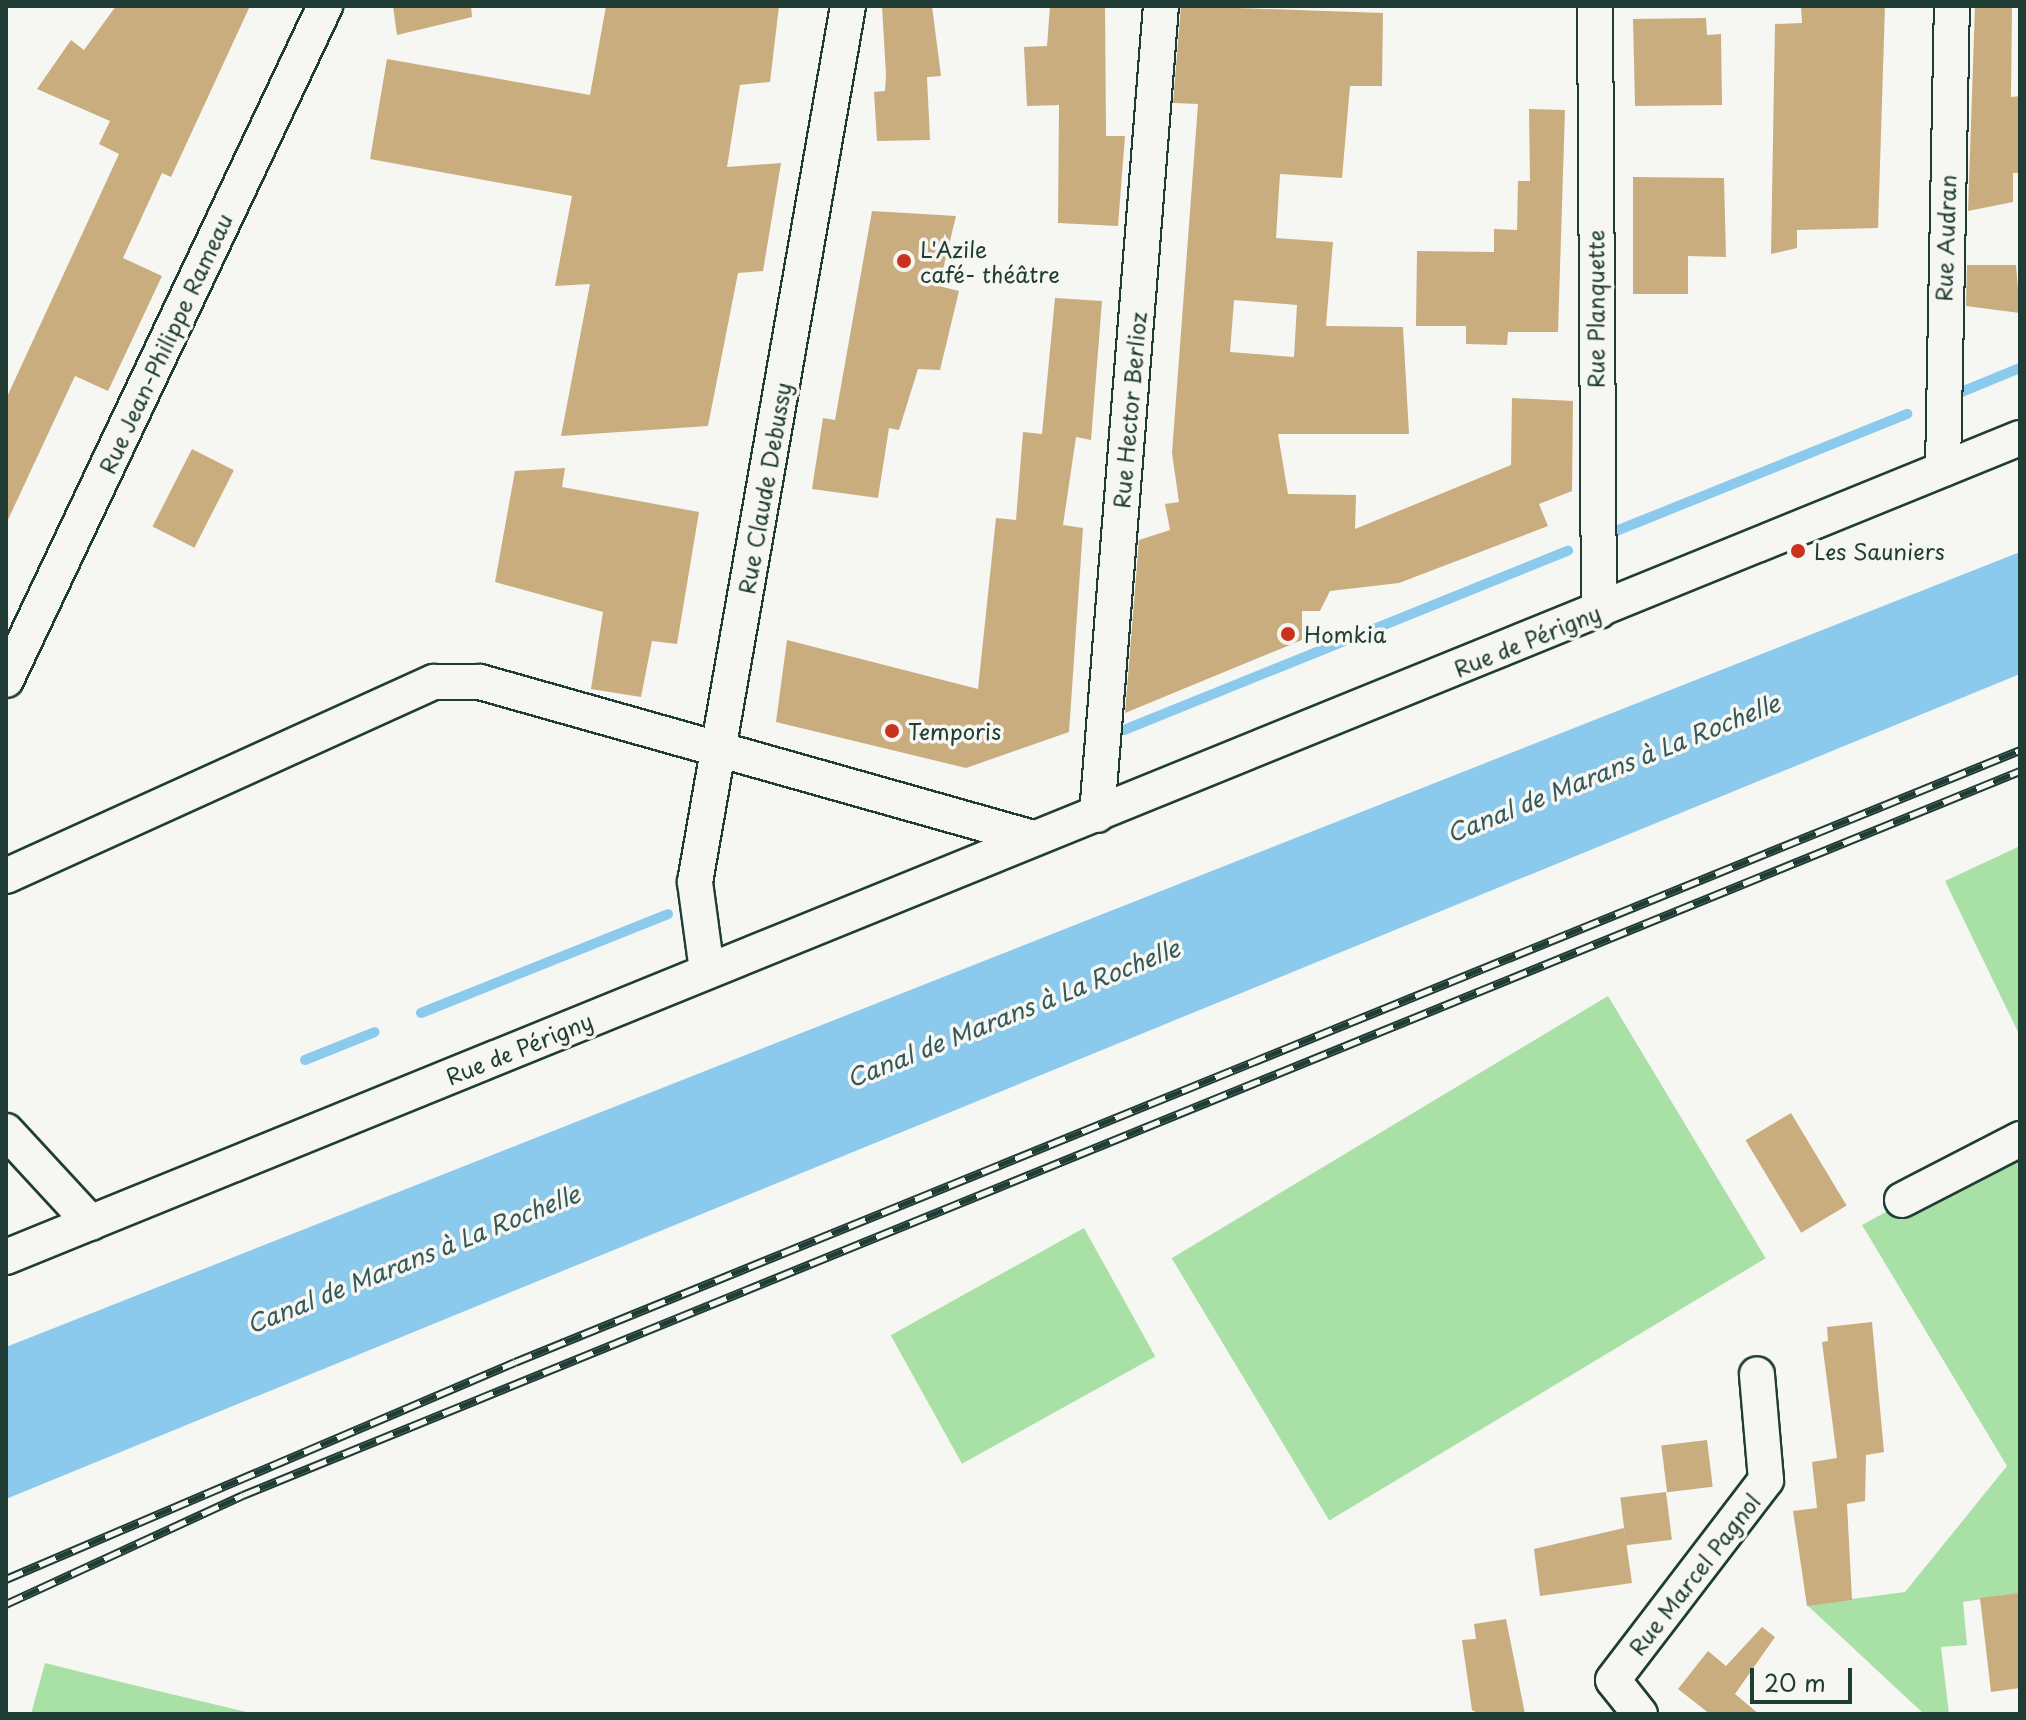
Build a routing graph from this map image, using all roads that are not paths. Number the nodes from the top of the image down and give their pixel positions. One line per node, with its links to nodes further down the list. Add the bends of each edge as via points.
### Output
1 (325, 6): 9 (street, Rue Jean-Philippe Rameau)
2 (848, 6): 10 (street, Rue Claude Debussy)
3 (1161, 6): 11 (street, Rue Hector Berlioz)
4 (1595, 6): 8 (street, Rue Planquette)
5 (1952, 6): 7 (street, Rue Audran)
6 (2020, 438): 7 (street, Rue de Périgny)
7 (1943, 469): 8 (street, Rue de Périgny)
8 (1599, 611): 11 (street, Rue de Périgny)
9 (6, 680)
10 (718, 746): 12 (street); 13 (street, via 480,682 434,682); 14 (street, Rue Claude Debussy, via 695,882)
11 (1097, 815): 12 (street, Rue de Périgny)
12 (1033, 838): 14 (street, Rue de Périgny)
13 (6, 876)
14 (707, 971): 18 (street, Rue de Périgny)
15 (6, 1131): 18 (street)
16 (2020, 1139): 17 (street)
17 (1902, 1200)
18 (91, 1223): 19 (street, Rue de Périgny)
19 (6, 1257)
20 (1757, 1374): 21 (street, Rue Marcel Pagnol, via 1766,1480 1613,1680)
21 (1640, 1714)

